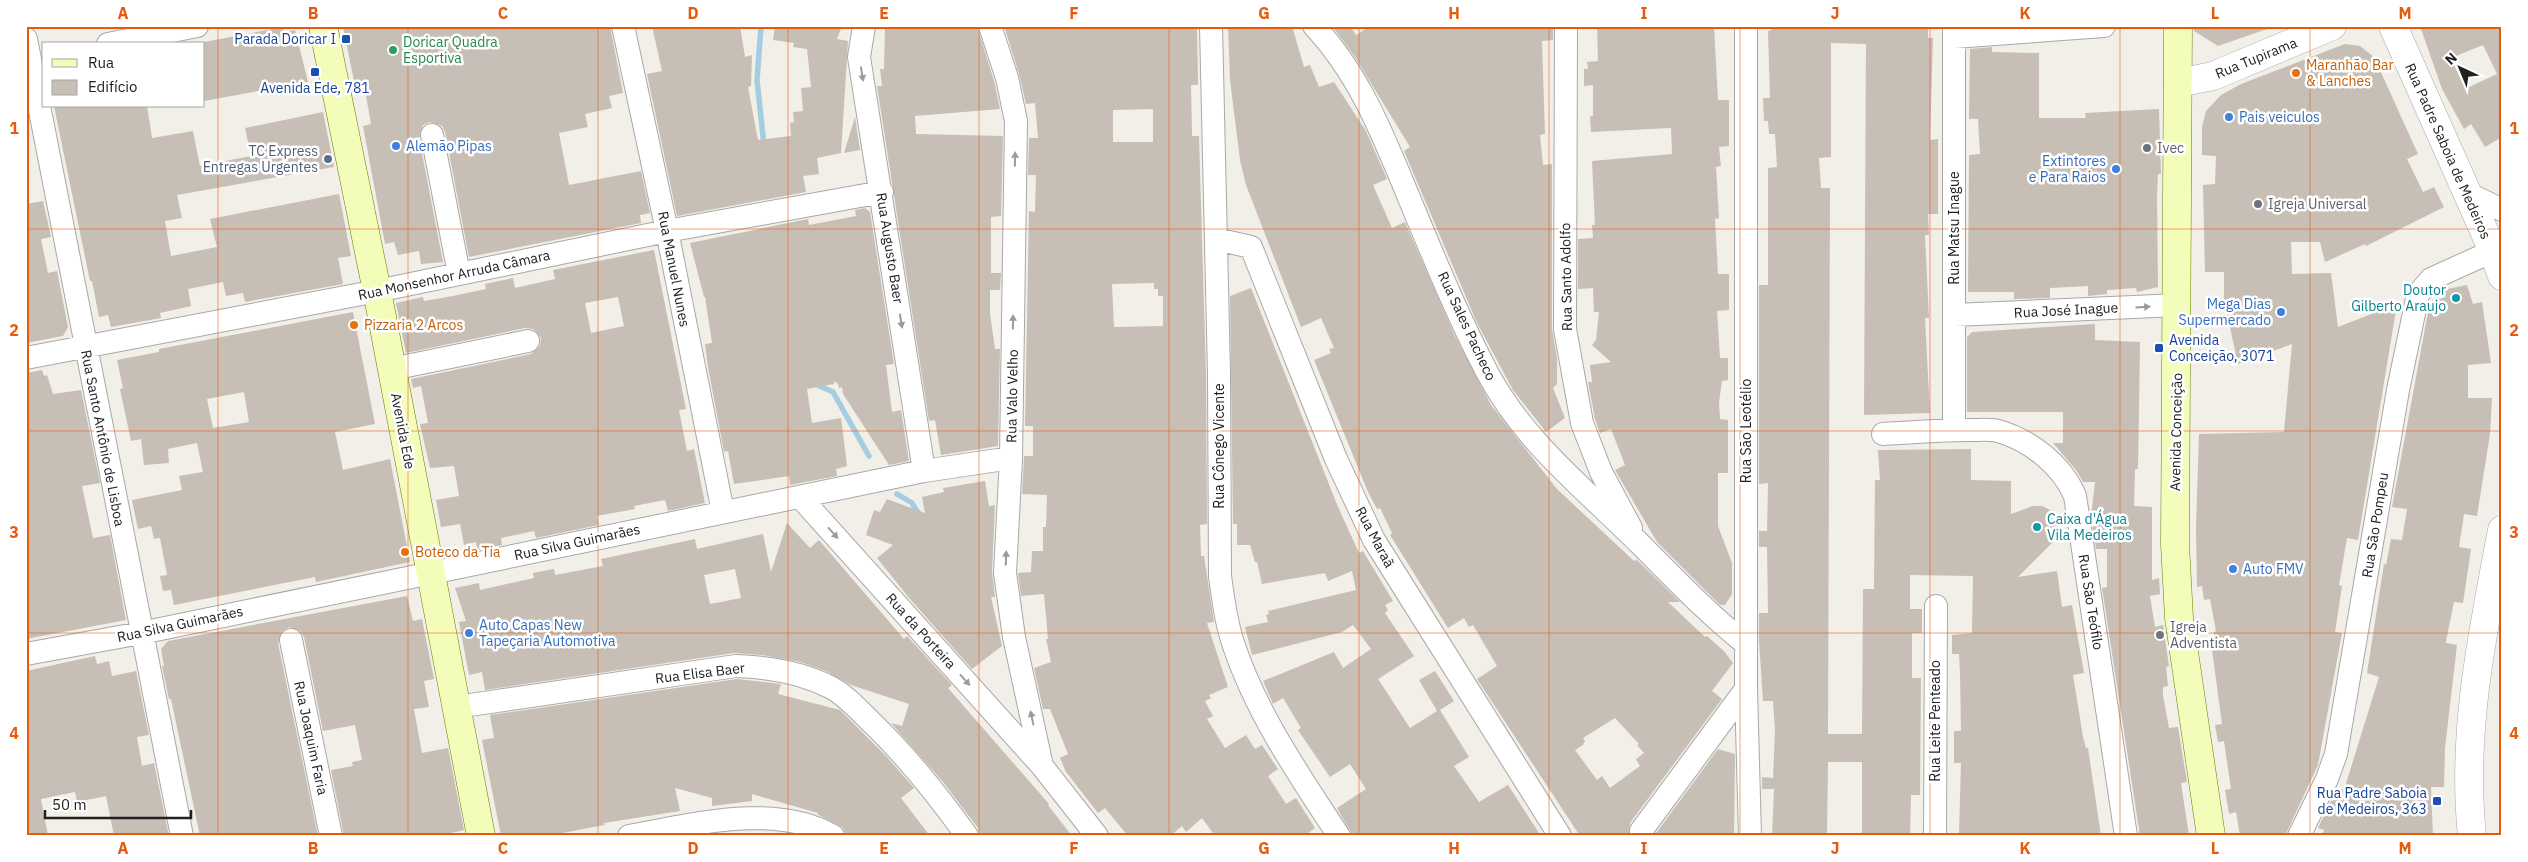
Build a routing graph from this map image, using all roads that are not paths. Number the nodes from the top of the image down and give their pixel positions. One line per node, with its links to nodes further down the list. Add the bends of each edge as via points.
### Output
1 (197, 26): 15 (street)
2 (322, 26): 27 (main road, Avenida Ede)
3 (623, 26): 22 (street, Rua Manuel Nunes)
4 (864, 26): 19 (street, Rua Augusto Baer, one-way to 19, via 859,57)
5 (990, 26): 36 (street, Rua Valo Velho, one-way to 5, via 1016,121 1007,78)
6 (1211, 26): 23 (street, Rua Cônego Vicente)
7 (1314, 26): 41 (street, Rua Sales Pacheco, via 1335,50 1370,107 1477,352 1510,410 1545,453)
8 (1566, 26): 41 (street, Rua Santo Adolfo, via 1565,328 1582,423 1601,472)
9 (1746, 26): 46 (street, Rua São Leotélio)
10 (2104, 26): 14 (street)
11 (2178, 26): 17 (main road, Avenida Conceição)
12 (2332, 26): 17 (street, Rua Tupirama, via 2213,76)
13 (2393, 26): 20 (street, Rua Padre Saboia de Medeiros)
14 (1954, 31): 29 (street, Rua Matsu Inague)
15 (118, 42)
16 (32, 54): 31 (street, Rua Santo Antônio de Lisboa)
17 (2178, 83): 28 (main road, Avenida Conceição)
18 (432, 135): 25 (street)
19 (882, 192): 22 (street, Rua Monsenhor Arruda Câmara); 37 (street, Rua Augusto Baer, one-way to 37)
20 (2467, 193): 21 (street); 24 (street, Rua Padre Saboia de Medeiros)
21 (2502, 210)
22 (667, 231): 25 (street, Rua Monsenhor Arruda Câmara); 39 (street, Rua Manuel Nunes)
23 (1216, 239): 60 (street, Rua Cônego Vicente, via 1220,576 1224,609 1233,643 1267,722); 61 (street, Rua Maraã, via 1251,247 1336,459 1374,540)
24 (2493, 251): 26 (street, Rua Padre Saboia de Medeiros); 66 (street, Rua São Pompeu, via 2431,279 2418,294 2398,390 2336,754)
25 (459, 274): 27 (street, Rua Monsenhor Arruda Câmara)
26 (2502, 276)
27 (377, 291): 31 (street, Rua Monsenhor Arruda Câmara); 33 (main road, Avenida Ede)
28 (2178, 306): 29 (street, Rua José Inague, one-way to 28); 65 (main road, Avenida Conceição, via 2174,476 2180,618)
29 (1954, 315): 34 (street, Rua Matsu Inague)
30 (528, 341): 33 (street)
31 (86, 346): 32 (street, Rua Monsenhor Arruda Câmara); 44 (street, Rua Santo Antônio de Lisboa)
32 (26, 358)
33 (392, 369): 42 (main road, Avenida Ede)
34 (1954, 430): 35 (street, Rua São Teófilo); 64 (street, Rua São Teófilo, via 1997,430 2020,439 2069,481 2075,496)
35 (1883, 434)
36 (1011, 458): 37 (street, Rua Silva Guimarães); 50 (street, Rua Valo Velho, one-way to 36, via 1007,599 1005,573)
37 (924, 471): 38 (street, Rua Silva Guimarães)
38 (800, 497): 39 (street, Rua Silva Guimarães); 50 (street, Rua da Porteira, one-way to 50)
39 (723, 512): 42 (street, Rua Silva Guimarães)
40 (2502, 530): 67 (street, via 2474,694 2469,764)
41 (1640, 544): 46 (street, Rua Sales Pacheco, via 1709,614)
42 (430, 573): 44 (street, Rua Silva Guimarães); 49 (main road, Avenida Ede)
43 (1936, 606): 63 (street, Rua Leite Penteado)
44 (141, 633): 47 (street, Rua Silva Guimarães); 53 (street, Rua Santo Antônio de Lisboa)
45 (291, 640): 54 (street, Rua Joaquim Faria)
46 (1746, 644): 48 (street, Rua São Leotélio)
47 (26, 654)
48 (1746, 689): 52 (street); 62 (street, Rua São Leotélio)
49 (456, 707): 55 (main road, Avenida Ede); 58 (street, Rua Elisa Baer, via 736,666 772,669 804,677 844,696 887,737)
50 (1042, 766): 59 (street, Rua da Porteira)
51 (776, 827): 56 (street, via 740,819); 57 (street, via 809,825)
52 (1641, 832)
53 (182, 836)
54 (331, 836)
55 (481, 836)
56 (629, 836)
57 (833, 836)
58 (967, 836)
59 (1096, 836)
60 (1339, 836)
61 (1560, 836)
62 (1750, 836)
63 (1935, 836)
64 (2126, 836)
65 (2211, 836)
66 (2299, 836)
67 (2472, 836)

